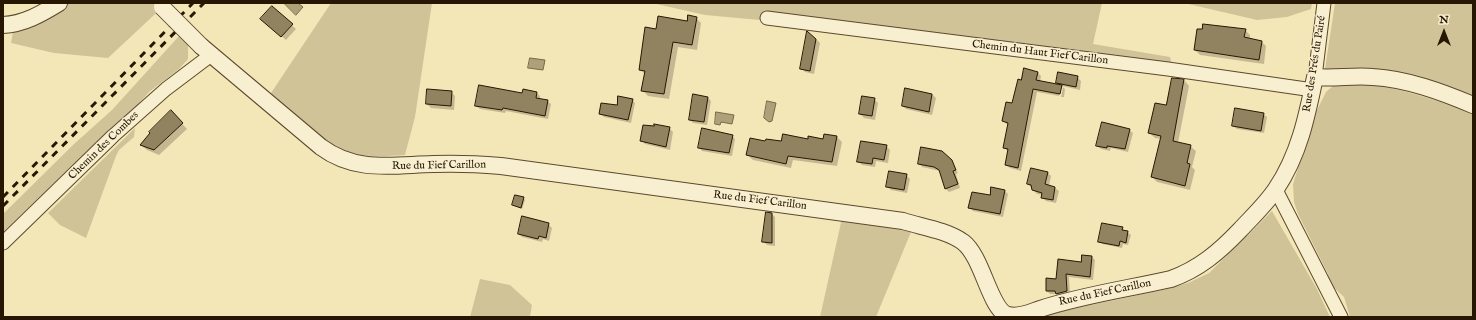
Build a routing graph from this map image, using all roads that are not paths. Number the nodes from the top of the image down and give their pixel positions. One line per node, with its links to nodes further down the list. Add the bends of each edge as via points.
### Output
1 (59, 3): 5 (street, via 28,20)
2 (1324, 3): 7 (street, Rue des Prés du Pairé)
3 (160, 5): 6 (street, Rue du Fief Carillon, bridge)
4 (767, 18): 7 (street, Chemin du Haut Fief Carillon, via 1175,70)
5 (3, 26)
6 (206, 51): 10 (street, Chemin des Combes, via 113,136); 11 (street, Rue du Fief Carillon, via 321,147 351,163 392,166 452,163 501,166 903,222 952,236 963,242 976,258 998,307)
7 (1314, 83): 8 (street, Chemin du Haut Fief Carillon, via 1374,77 1444,94); 9 (street, Rue des Prés du Pairé, via 1301,138 1289,168)
8 (1473, 105)
9 (1276, 190): 11 (street, Rue du Fief Carillon, via 1211,258 1186,274 1072,299 1021,315); 12 (street)
10 (3, 243)
11 (1008, 316)
12 (1340, 317)

